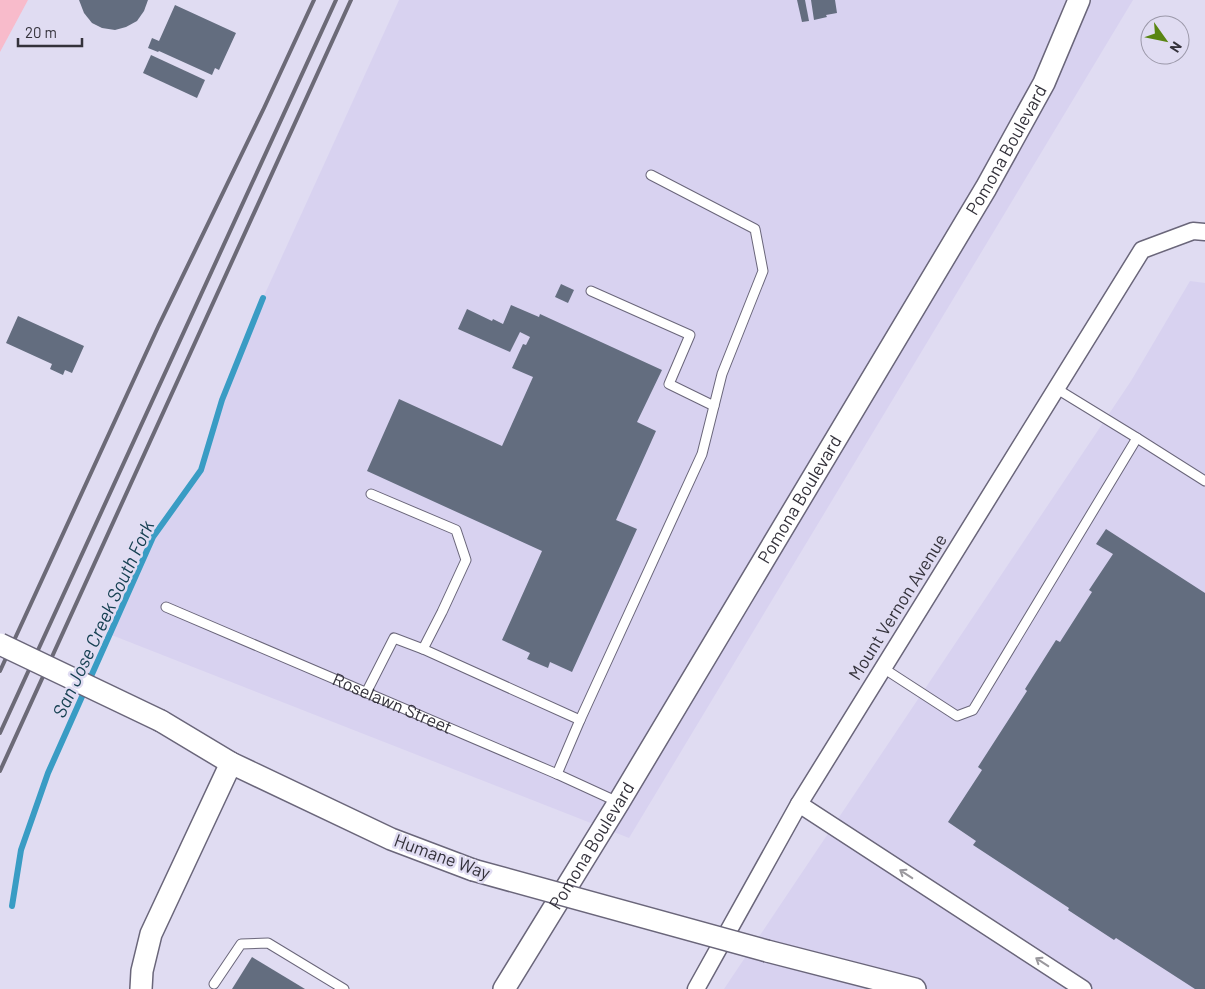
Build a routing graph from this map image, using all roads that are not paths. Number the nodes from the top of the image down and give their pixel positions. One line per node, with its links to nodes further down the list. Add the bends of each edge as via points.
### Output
1 (1079, 0): 18 (street, Pomona Boulevard, via 1044,82 986,188)
2 (652, 175): 6 (lane, via 755,229 762,271 722,374)
3 (1205, 232): 5 (street, Mount Vernon Avenue, via 1192,231 1142,250)
4 (591, 291): 6 (lane, via 690,336 669,384)
5 (1057, 390): 7 (lane); 13 (street, Mount Vernon Avenue)
6 (714, 406): 15 (lane, via 702,454)
7 (1137, 438): 8 (lane); 13 (lane, via 972,710 957,716)
8 (1205, 481)
9 (372, 494): 12 (lane, via 456,530 466,560)
10 (166, 607): 14 (lane, Roselawn Street)
11 (0, 644): 16 (street, Humane Way, bridge, via 161,721)
12 (423, 650): 14 (lane, via 394,638); 15 (lane)
13 (883, 668): 19 (street, Mount Vernon Avenue)
14 (366, 693): 17 (lane, Roselawn Street)
15 (580, 720): 17 (lane)
16 (231, 763): 21 (street, via 150,934); 25 (street, Humane Way, bridge, via 391,839 473,870 767,952)
17 (557, 774): 18 (lane, Roselawn Street)
18 (619, 802): 23 (street, Pomona Boulevard)
19 (799, 804): 24 (street, Mount Vernon Avenue); 26 (street, one-way to 19)
20 (214, 984): 22 (lane, via 242,944 268,943)
21 (141, 989)
22 (344, 989)
23 (504, 989)
24 (696, 989)
25 (916, 989)
26 (1083, 989)

